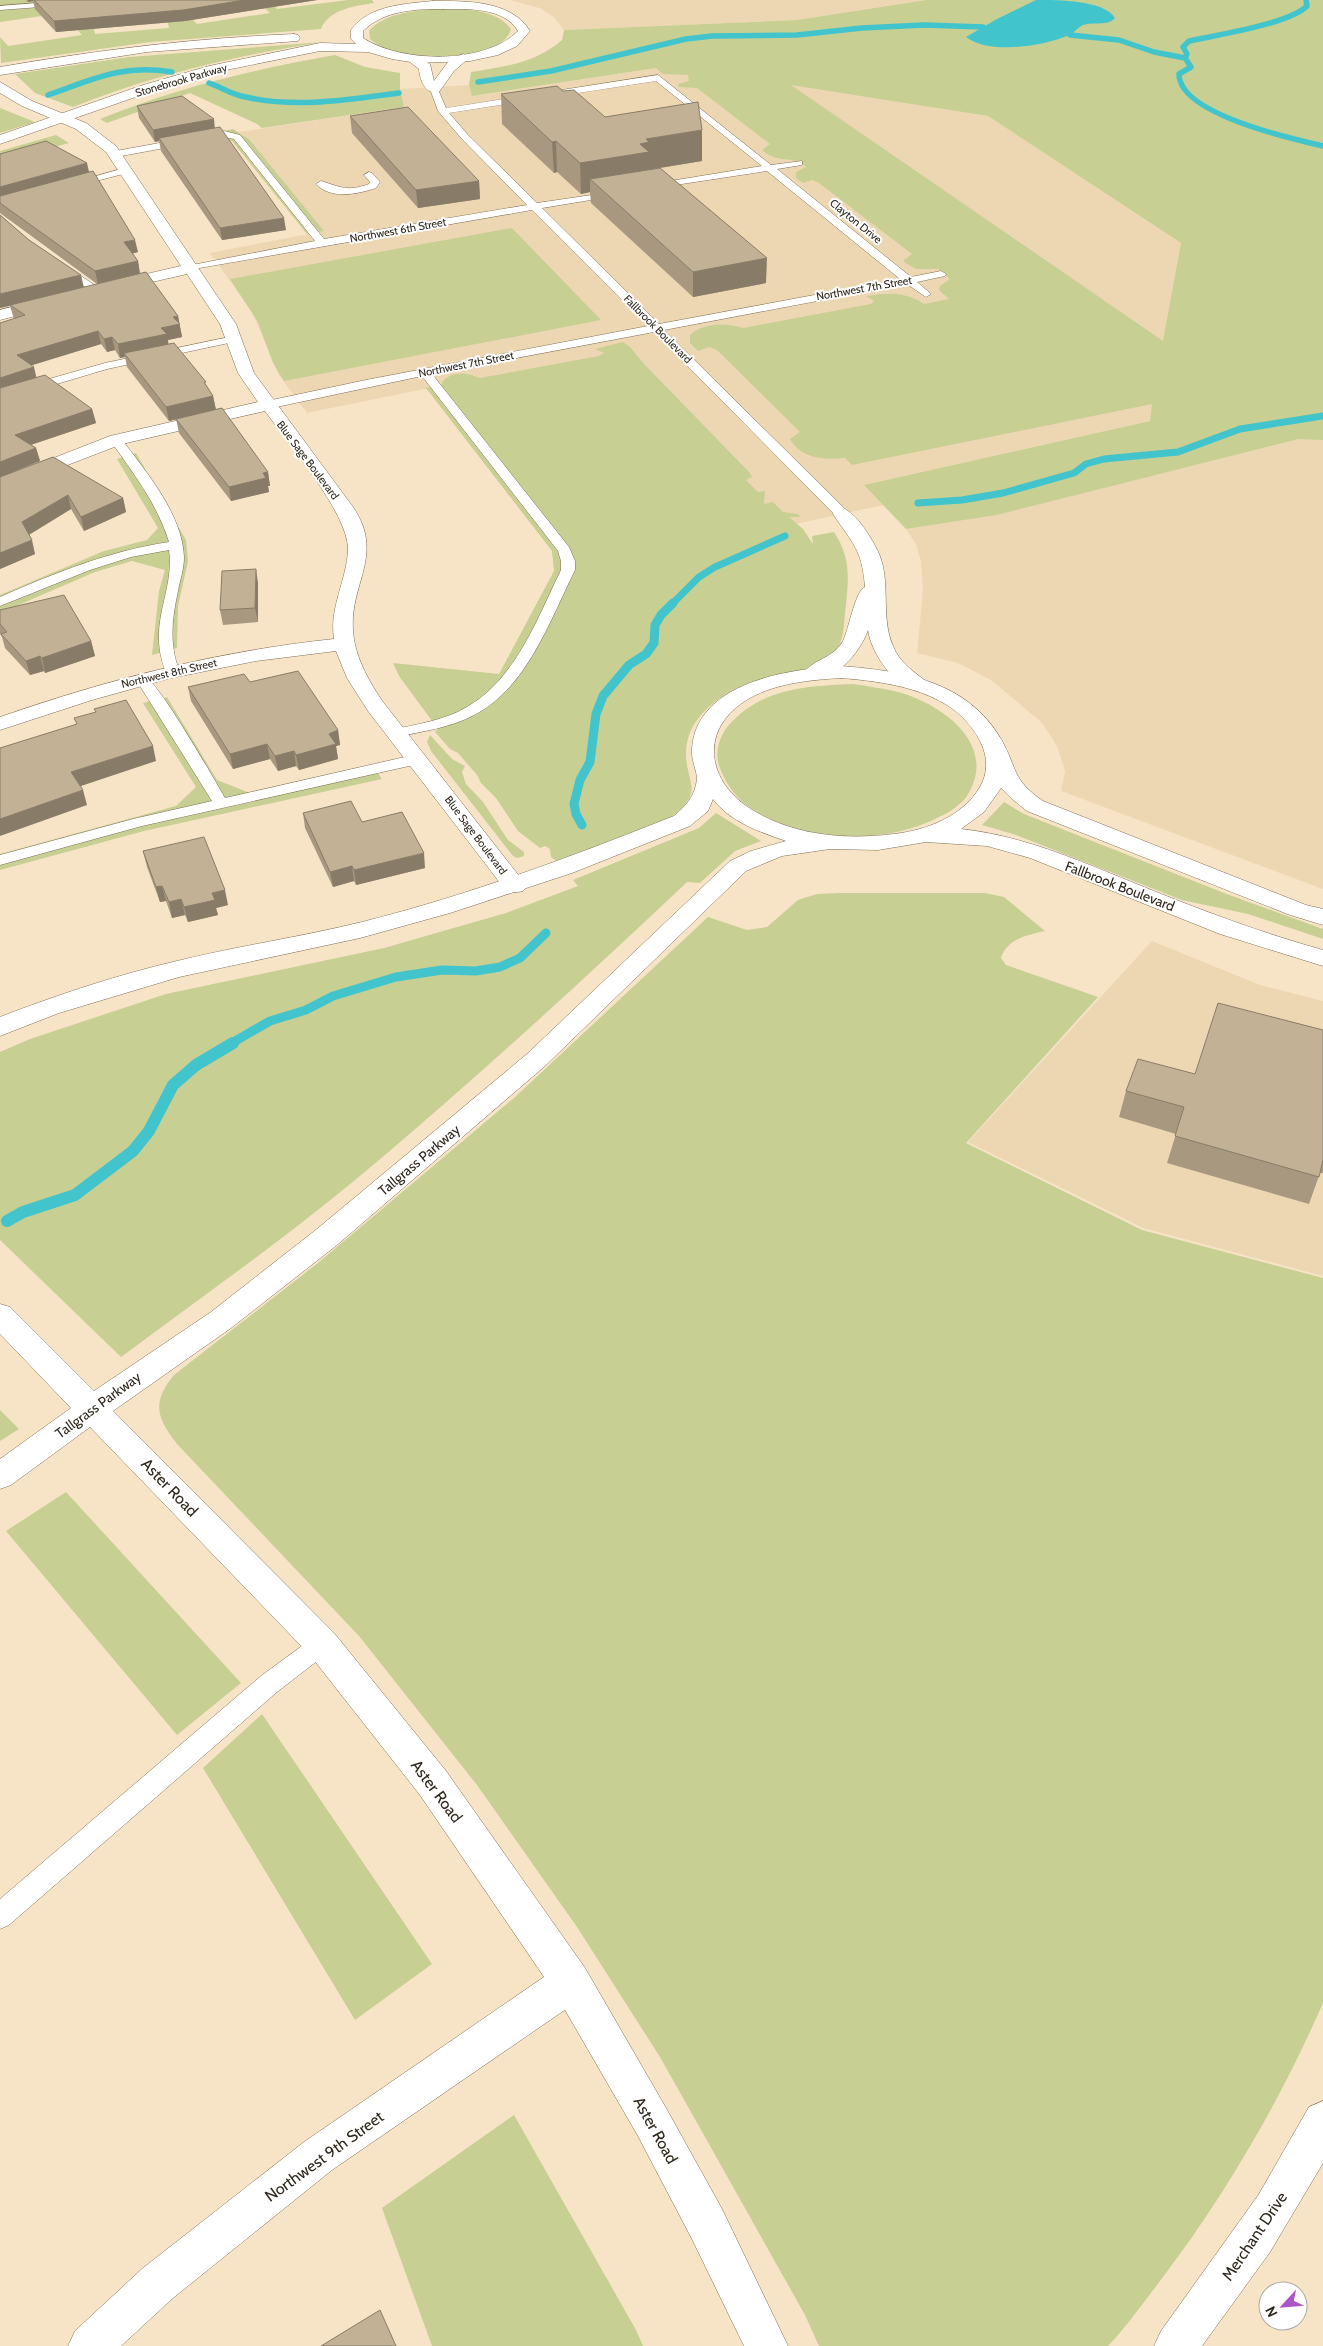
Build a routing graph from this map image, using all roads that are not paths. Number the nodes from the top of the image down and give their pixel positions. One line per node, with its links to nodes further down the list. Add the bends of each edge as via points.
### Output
1 (106, 0): 5 (lane)
2 (440, 0): 4 (street)
3 (395, 5): 4 (street); 6 (street)
4 (454, 5): 8 (street, Stonebrook Parkway, via 505,13 518,20 524,31 516,41 499,50)
5 (0, 8)
6 (345, 32): 7 (street); 10 (street, Stonebrook Parkway, via 170,46)
7 (367, 48): 9 (street, Stonebrook Parkway); 14 (street, Stonebrook Parkway, via 320,47 241,62 156,86)
8 (462, 58): 9 (street, Stonebrook Parkway); 12 (street, via 449,66 444,79)
9 (412, 59): 12 (street, Fallbrook Boulevard, via 425,67 427,80)
10 (0, 71)
11 (0, 86): 14 (street, Blue Sage Boulevard, via 26,104)
12 (434, 89): 13 (lane, Fallbrook Boulevard)
13 (443, 111): 18 (lane, Clayton Drive, via 658,78); 23 (lane, Fallbrook Boulevard)
14 (65, 119): 15 (street, Stonebrook Parkway); 16 (street, Blue Sage Boulevard, via 95,135)
15 (0, 140)
16 (116, 154): 19 (street, Blue Sage Boulevard); 24 (lane, via 232,135 242,142)
17 (799, 163): 18 (lane, Northwest 6th Street)
18 (770, 168): 23 (lane, Northwest 6th Street); 28 (lane, Clayton Drive)
19 (128, 170): 22 (lane); 26 (street, Blue Sage Boulevard)
20 (369, 175): 21 (lane, via 376,182 358,190 333,191)
21 (321, 184)
22 (65, 186)
23 (535, 207): 24 (lane, Northwest 6th Street); 34 (lane, Fallbrook Boulevard)
24 (322, 243): 26 (lane, Northwest 6th Street)
25 (51, 259): 29 (lane)
26 (192, 268): 29 (street, Northwest 6th Street); 35 (street, Blue Sage Boulevard)
27 (941, 274): 28 (lane, Northwest 7th Street)
28 (909, 280): 30 (lane, Clayton Drive); 34 (lane, Northwest 7th Street)
29 (95, 290): 31 (street, Northwest 6th Street)
30 (926, 294)
31 (77, 295)
32 (58, 300): 33 (street)
33 (0, 315)
34 (656, 327): 36 (lane, Northwest 7th Street); 41 (lane, Fallbrook Boulevard)
35 (234, 339): 37 (lane, via 96,369); 38 (street, Blue Sage Boulevard, via 246,373)
36 (425, 372): 38 (lane, Northwest 7th Street); 51 (lane, via 564,550 568,570 516,669 504,685 472,710)
37 (0, 397)
38 (267, 405): 39 (street, Northwest 7th Street); 45 (street, Blue Sage Boulevard, via 346,511 356,533 358,553 344,611)
39 (116, 440): 40 (street, Northwest 7th Street); 42 (lane, via 174,532)
40 (0, 485)
41 (842, 514): 43 (street, Fallbrook Boulevard, via 866,546)
42 (175, 545): 44 (lane, via 132,551 99,561); 46 (lane, via 177,558 166,622 165,653)
43 (874, 573): 47 (street, via 852,644 835,662); 49 (street, Fallbrook Boulevard, via 881,647 897,669)
44 (0, 602)
45 (344, 644): 46 (street, Northwest 8th Street, via 247,656); 51 (street, Blue Sage Boulevard, via 362,689)
46 (172, 670): 48 (street, Northwest 8th Street)
47 (814, 673): 49 (street, via 868,674); 54 (street, via 789,677 746,692 729,704 706,731 702,746)
48 (142, 678): 50 (street, Northwest 8th Street, via 69,699); 55 (lane)
49 (920, 686): 52 (street, via 942,695 972,716 988,735)
50 (0, 724)
51 (397, 733): 53 (street, Blue Sage Boulevard)
52 (995, 750): 56 (street, via 998,766 987,796 974,810 944,828); 60 (street, via 1007,782 1035,806)
53 (418, 759): 55 (lane); 59 (street, Blue Sage Boulevard)
54 (708, 778): 57 (street, via 733,807 752,819 774,830); 59 (street, via 700,806 682,821)
55 (221, 803): 58 (lane)
56 (913, 839): 57 (street, via 875,844); 61 (street, Fallbrook Boulevard, via 950,835 998,840 1270,944)
57 (826, 843): 64 (street, Tallgrass Parkway, via 783,848 757,855 738,866 536,1060 432,1150 221,1320)
58 (0, 860)
59 (515, 886): 62 (street, via 360,930 150,976 50,1007)
60 (1323, 917)
61 (1323, 958)
62 (0, 1027)
63 (0, 1315): 64 (street, Aster Road)
64 (93, 1408): 65 (street, Tallgrass Parkway); 66 (street, Aster Road)
65 (0, 1476)
66 (322, 1644): 67 (lane, via 269,1684); 68 (street, Aster Road, via 433,1783)
67 (0, 1916)
68 (571, 1982): 70 (street, Northwest 9th Street, via 318,2156 158,2283); 71 (street, Aster Road, via 698,2207)
69 (1323, 2121): 72 (street, Merchant Drive, via 1304,2160 1244,2256)
70 (90, 2346)
71 (766, 2346)
72 (1176, 2346)

